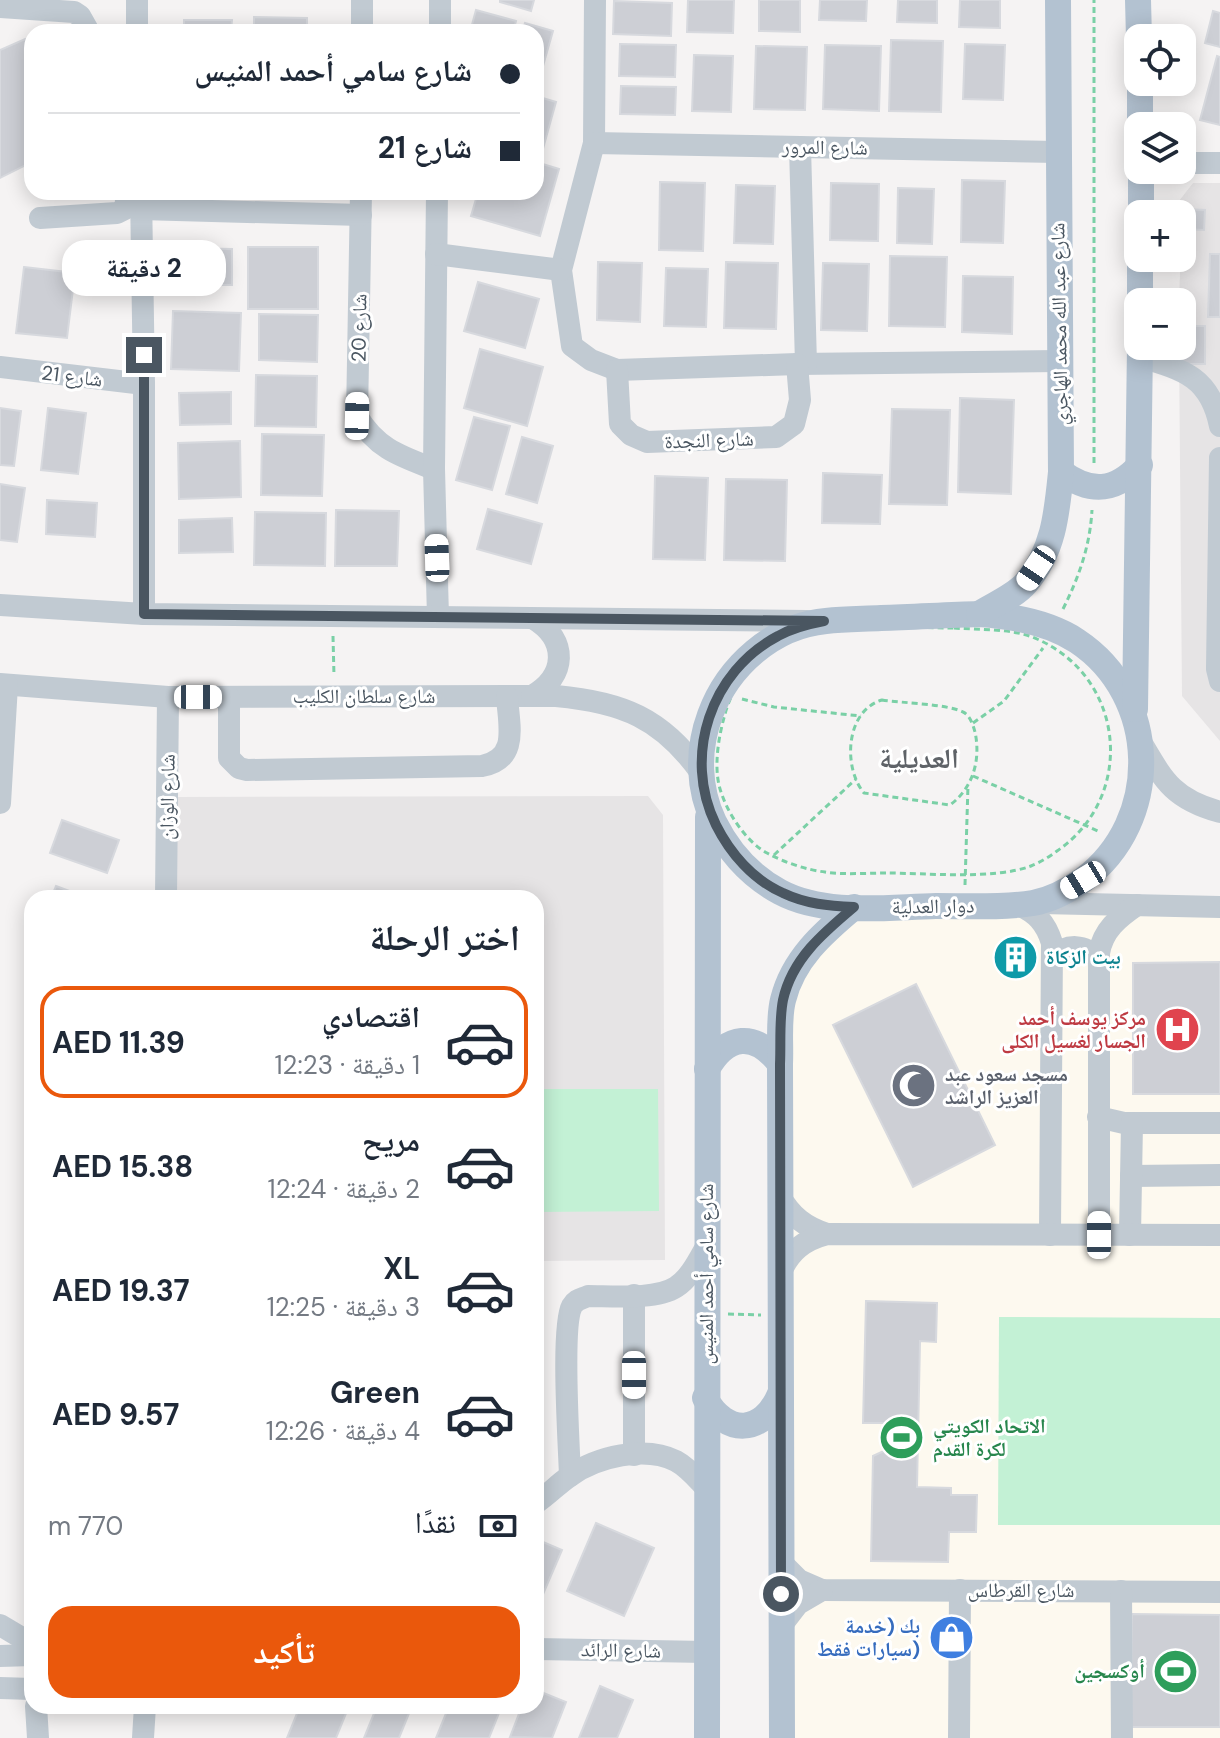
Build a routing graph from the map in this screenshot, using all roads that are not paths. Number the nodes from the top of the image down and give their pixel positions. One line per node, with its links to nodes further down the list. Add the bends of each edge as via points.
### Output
1 (137, 0): 9 (street)
2 (362, 0): 10 (street)
3 (440, 0): 11 (street)
4 (595, 0): 13 (street)
5 (1058, 0): 15 (main road, شارع عبد الله محمد الهاجري)
6 (1138, 0): 12 (main road)
7 (0, 7): 8 (street, via 74,12)
8 (84, 24)
9 (137, 24)
10 (362, 24)
11 (440, 24)
12 (1139, 24)
13 (594, 143): 14 (street, شارع المرور); 25 (street)
14 (800, 147): 15 (street, شارع المرور); 29 (street)
15 (1057, 152): 28 (main road, شارع عبد الله محمد الهاجري)
16 (1196, 163): 17 (street)
17 (1220, 163)
18 (134, 200): 23 (street, via 117,213)
19 (136, 200): 32 (street)
20 (226, 200): 22 (street)
21 (437, 200): 24 (street)
22 (361, 203): 36 (street, شارع 20, via 357,416 369,436)
23 (40, 218)
24 (436, 254): 25 (street); 36 (street)
25 (561, 270): 31 (street, via 572,346)
26 (1140, 360): 35 (main road)
27 (1159, 360): 33 (street, via 1194,377 1208,394)
28 (1059, 361): 29 (street); 37 (main road, شارع عبد الله محمد الهاجري)
29 (801, 364): 31 (street); 31 (street, شارع النجدة, via 794,424 776,437 647,442 620,424)
30 (0, 367): 32 (street, شارع 21)
31 (617, 370)
32 (144, 384): 39 (street)
33 (1220, 426)
34 (1220, 458): 44 (street)
35 (1140, 465): 37 (main road, via 1128,478 1094,488); 50 (main road)
36 (434, 469): 41 (street)
37 (1061, 472): 40 (main road, شارع عبد الله محمد الهاجري, via 1047,551 1024,585)
38 (0, 605): 39 (street)
39 (144, 614): 41 (street)
40 (979, 614): 43 (main road, دوار العدلية); 50 (main road, دوار العدلية, via 1005,615 1050,636 1076,640 1126,694)
41 (438, 617): 42 (street)
42 (534, 619): 43 (street); 46 (street, via 552,634 559,658 551,681)
43 (824, 621): 51 (main road, دوار العدلية, via 769,641 726,682 706,726)
44 (1220, 681)
45 (3, 684): 47 (street, شارع سلطان الكليب); 52 (street)
46 (532, 696): 49 (street, شارع سلطان الكليب); 51 (street, شارع سلطان الكليب, via 581,698 636,714 681,745)
47 (168, 697): 48 (street, شارع سلطان الكليب); 55 (street, شارع الوزان)
48 (229, 697): 49 (street, شارع سلطان الكليب); 49 (street, via 229,758 247,770 494,764 508,747)
49 (507, 697)
50 (1138, 729): 54 (street, via 1164,781); 56 (main road, دوار العدلية, via 1143,768 1139,794 1119,842 1083,880)
51 (701, 773): 53 (main road, دوار العدلية)
52 (0, 803)
53 (708, 809): 58 (main road, دوار العدلية, via 725,843 750,872 781,893 817,905); 63 (main road, شارع سامي أحمد المنيس)
54 (1220, 812)
55 (166, 890)
56 (1026, 903): 57 (street); 58 (main road, دوار العدلية); 60 (street, via 1040,918)
57 (1137, 905): 59 (street); 61 (street, via 1106,932)
58 (854, 907): 62 (main road, via 797,962 783,1001)
59 (1220, 907)
60 (1053, 957): 61 (street, via 1065,948 1080,947); 71 (street)
61 (1098, 959): 64 (street)
62 (780, 1064): 63 (main road, via 768,1049 751,1041 732,1042); 69 (main road)
63 (707, 1069): 75 (main road, شارع سامي أحمد المنيس)
64 (1098, 1117): 65 (street); 72 (street)
65 (1132, 1123): 66 (street); 68 (street)
66 (1220, 1123)
67 (1220, 1175): 68 (street)
68 (1131, 1176): 73 (street)
69 (780, 1196): 70 (street, via 794,1216); 76 (main road)
70 (827, 1234): 71 (street); 76 (street, via 803,1243)
71 (1050, 1235): 72 (street)
72 (1099, 1235): 73 (street)
73 (1130, 1235): 74 (street)
74 (1220, 1235)
75 (706, 1247): 77 (street, via 678,1286 659,1294); 79 (main road, شارع سامي أحمد المنيس)
76 (781, 1272): 78 (main road)
77 (634, 1295): 80 (street); 81 (street, via 588,1296 571,1307)
78 (780, 1394): 79 (main road, via 767,1416 744,1426 720,1418); 84 (main road)
79 (705, 1398): 82 (main road, شارع سامي أحمد المنيس)
80 (634, 1455): 81 (street, via 599,1461); 82 (street, via 675,1460)
81 (570, 1476): 83 (street)
82 (708, 1490): 93 (main road, شارع سامي أحمد المنيس)
83 (544, 1497)
84 (781, 1562): 85 (street, via 799,1580); 90 (main road)
85 (822, 1590): 86 (street, شارع القرطاس); 90 (street, via 798,1604)
86 (965, 1590): 87 (street, شارع القرطاس); 104 (street); 105 (street)
87 (1121, 1591): 88 (street, شارع القرطاس); 106 (street)
88 (1220, 1592)
89 (0, 1625): 91 (street)
90 (781, 1626): 103 (main road)
91 (24, 1639)
92 (544, 1649): 93 (street, شارع الرائد)
93 (706, 1652): 102 (main road, شارع سامي أحمد المنيس)
94 (24, 1655): 95 (street)
95 (0, 1656)
96 (0, 1688): 97 (street)
97 (24, 1689)
98 (36, 1714): 100 (street)
99 (144, 1714): 101 (street)
100 (38, 1738)
101 (143, 1738)
102 (707, 1738)
103 (782, 1738)
104 (959, 1738)
105 (971, 1738)
106 (1122, 1738)

